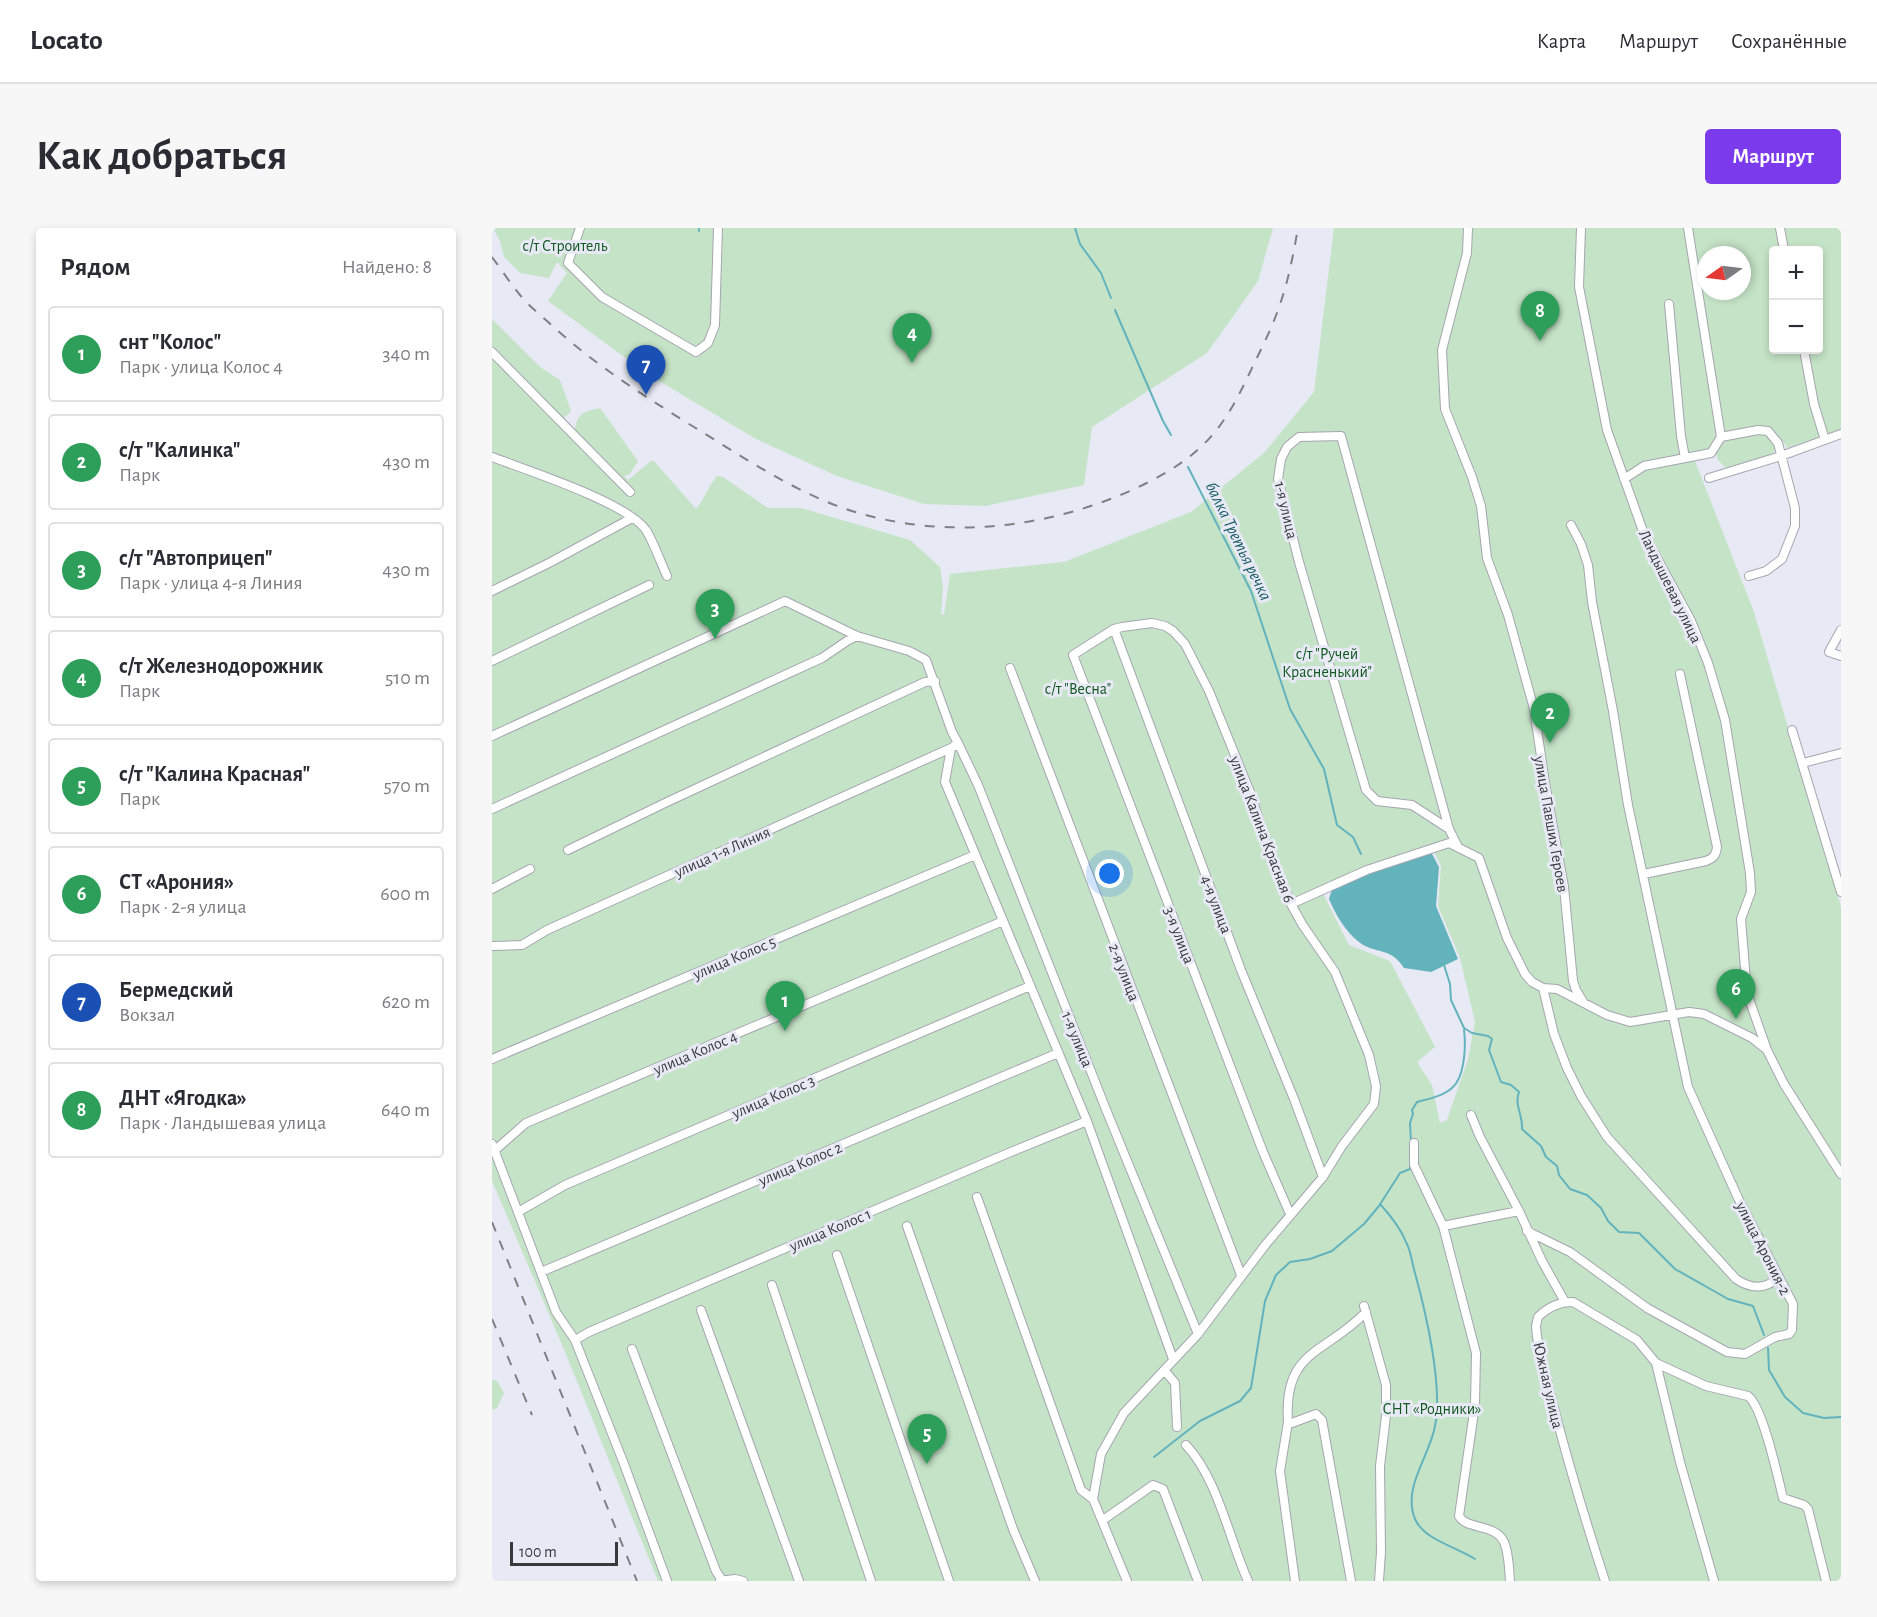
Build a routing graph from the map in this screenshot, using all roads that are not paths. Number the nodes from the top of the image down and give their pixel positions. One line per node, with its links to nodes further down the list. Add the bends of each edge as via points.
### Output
1 (580, 228): 2 (street, via 568,263 602,297 696,352 708,343 715,325)
2 (717, 228)
3 (1468, 228): 53 (street, улица Павших Героев, via 1467,253 1442,350 1445,409 1481,506 1487,558 1508,615 1534,709 1564,887 1573,981)
4 (1581, 228): 18 (street, Ландышевая улица, via 1580,287 1592,360 1607,430)
5 (1688, 228): 12 (street)
6 (1780, 228): 7 (street)
7 (1783, 246)
8 (1669, 304): 16 (street)
9 (492, 352): 19 (street)
10 (1805, 354): 13 (street)
11 (1841, 434): 13 (street)
12 (1721, 437): 14 (street, via 1758,429 1768,431 1778,443); 16 (street, via 1711,453)
13 (1825, 440): 14 (street)
14 (1781, 456): 17 (street); 23 (street, via 1795,508 1795,526 1782,559 1766,571)
15 (492, 457): 20 (street, via 612,505)
16 (1685, 458): 18 (street, via 1644,466)
17 (1709, 478)
18 (1624, 479): 55 (street, Ландышевая улица, via 1644,534 1691,621 1725,720 1750,873 1751,892 1741,920 1747,993)
19 (630, 492)
20 (632, 518): 22 (street, via 645,529); 25 (street)
21 (1571, 525): 45 (street, улица Арония-2, via 1588,565 1628,805)
22 (667, 576)
23 (1749, 576)
24 (649, 585): 30 (street)
25 (492, 591)
26 (1114, 630): 48 (street, улица Калина Красная 6, via 1152,623 1173,631 1185,644 1214,702); 63 (street, 4-я улица); 67 (street, 3-я улица, via 1073,655)
27 (1841, 630): 29 (street, via 1829,652)
28 (857, 636): 33 (street, 1-я улица, via 921,656); 35 (street, 1-я улица, via 785,601); 39 (street, via 822,658)
29 (1841, 656)
30 (492, 661)
31 (1010, 668): 73 (street, 2-я улица)
32 (1680, 674): 45 (street, via 1716,854 1706,861)
33 (935, 681): 36 (street, 1-я улица); 42 (street, via 865,709)
34 (1792, 730): 38 (street)
35 (492, 736)
36 (955, 745): 43 (street, 1-я улица, via 945,782); 50 (street, улица 1-я Линия, via 547,930 522,945); 78 (street, 1-я улица, via 978,785)
37 (1841, 753): 38 (street)
38 (1803, 763): 47 (street)
39 (492, 809)
40 (1449, 829): 40 (street, 1-я улица, via 1341,436 1299,437 1287,447 1278,479 1366,790 1377,801 1412,805); 41 (street, 1-я улица)
41 (1458, 847): 48 (street, via 1449,843 1378,867); 52 (street, via 1479,858 1507,938 1525,974)
42 (568, 850)
43 (975, 855): 49 (street, 1-я улица); 57 (street, улица Колос 5)
44 (530, 869): 46 (street)
45 (1644, 874): 54 (street, улица Арония-2)
46 (492, 889)
47 (1841, 892)
48 (1291, 904): 63 (street, улица Калина Красная 6, via 1335,972 1369,1055 1377,1086 1374,1104)
49 (1003, 921): 51 (street, 1-я улица); 61 (street, улица Колос 4, via 526,1123)
50 (492, 946)
51 (1030, 986): 56 (street, 1-я улица); 66 (street, улица Колос 3, via 565,1185)
52 (1543, 988): 53 (street, via 1557,989); 74 (street, via 1567,1068 1607,1137 1736,1278 1755,1288)
53 (1584, 1004): 54 (street, via 1630,1022)
54 (1673, 1014): 55 (street, via 1704,1014); 74 (street, улица Арония-2, via 1692,1099)
55 (1767, 1050): 62 (street, Ландышевая улица)
56 (1058, 1053): 59 (street, 1-я улица); 72 (street, улица Колос 2)
57 (492, 1059)
58 (1471, 1115): 65 (street)
59 (1087, 1121): 79 (street, улица Колос 1); 81 (street, 1-я улица)
60 (1414, 1143): 69 (street, via 1414,1165)
61 (493, 1148): 66 (street)
62 (1841, 1174)
63 (1323, 1178): 67 (street, улица Калина Красная 6)
64 (977, 1197): 87 (street, via 1081,1490)
65 (1519, 1211): 69 (street); 70 (street)
66 (518, 1212): 72 (street)
67 (1290, 1214): 73 (street, улица Калина Красная 6)
68 (907, 1226): 95 (street)
69 (1443, 1226): 102 (street, via 1476,1353 1476,1405 1459,1516 1462,1522 1497,1534 1503,1542)
70 (1527, 1231): 74 (street, улица Арония-2, via 1570,1252 1647,1308 1737,1354 1745,1354 1792,1330 1793,1304); 76 (street)
71 (837, 1255): 94 (street)
72 (541, 1272): 79 (street, via 556,1312)
73 (1241, 1275): 78 (street, улица Калина Красная 6)
74 (1778, 1278)
75 (772, 1285): 93 (street)
76 (1567, 1300): 82 (street, via 1637,1341); 103 (street, Южная улица, via 1538,1317 1537,1337 1575,1489)
77 (701, 1310): 92 (street)
78 (1198, 1334): 81 (street, улица Калина Красная 6)
79 (575, 1340): 90 (street)
80 (632, 1349): 89 (street)
81 (1173, 1359): 83 (street, улица Калина Красная 6)
82 (1656, 1363): 104 (street); 105 (street, via 1706,1386 1753,1400 1784,1498 1804,1505 1811,1514)
83 (1165, 1371): 85 (street, via 1175,1383); 87 (street, улица Калина Красная 6, via 1133,1403 1111,1434 1101,1454)
84 (1288, 1422): 99 (street, via 1280,1471); 100 (street, via 1316,1414 1322,1420); 101 (street, via 1290,1392 1300,1364 1365,1309 1386,1385 1380,1466)
85 (1177, 1427)
86 (1186, 1445): 98 (street, via 1198,1458)
87 (1093, 1499): 88 (street)
88 (1103, 1520): 96 (street); 97 (street, via 1153,1485 1163,1489)
89 (721, 1580): 91 (street)
90 (667, 1581)
91 (743, 1581)
92 (798, 1581)
93 (871, 1581)
94 (949, 1581)
95 (1035, 1581)
96 (1127, 1581)
97 (1198, 1581)
98 (1248, 1581)
99 (1295, 1581)
100 (1351, 1581)
101 (1379, 1581)
102 (1510, 1581)
103 (1605, 1581)
104 (1714, 1581)
105 (1826, 1581)

